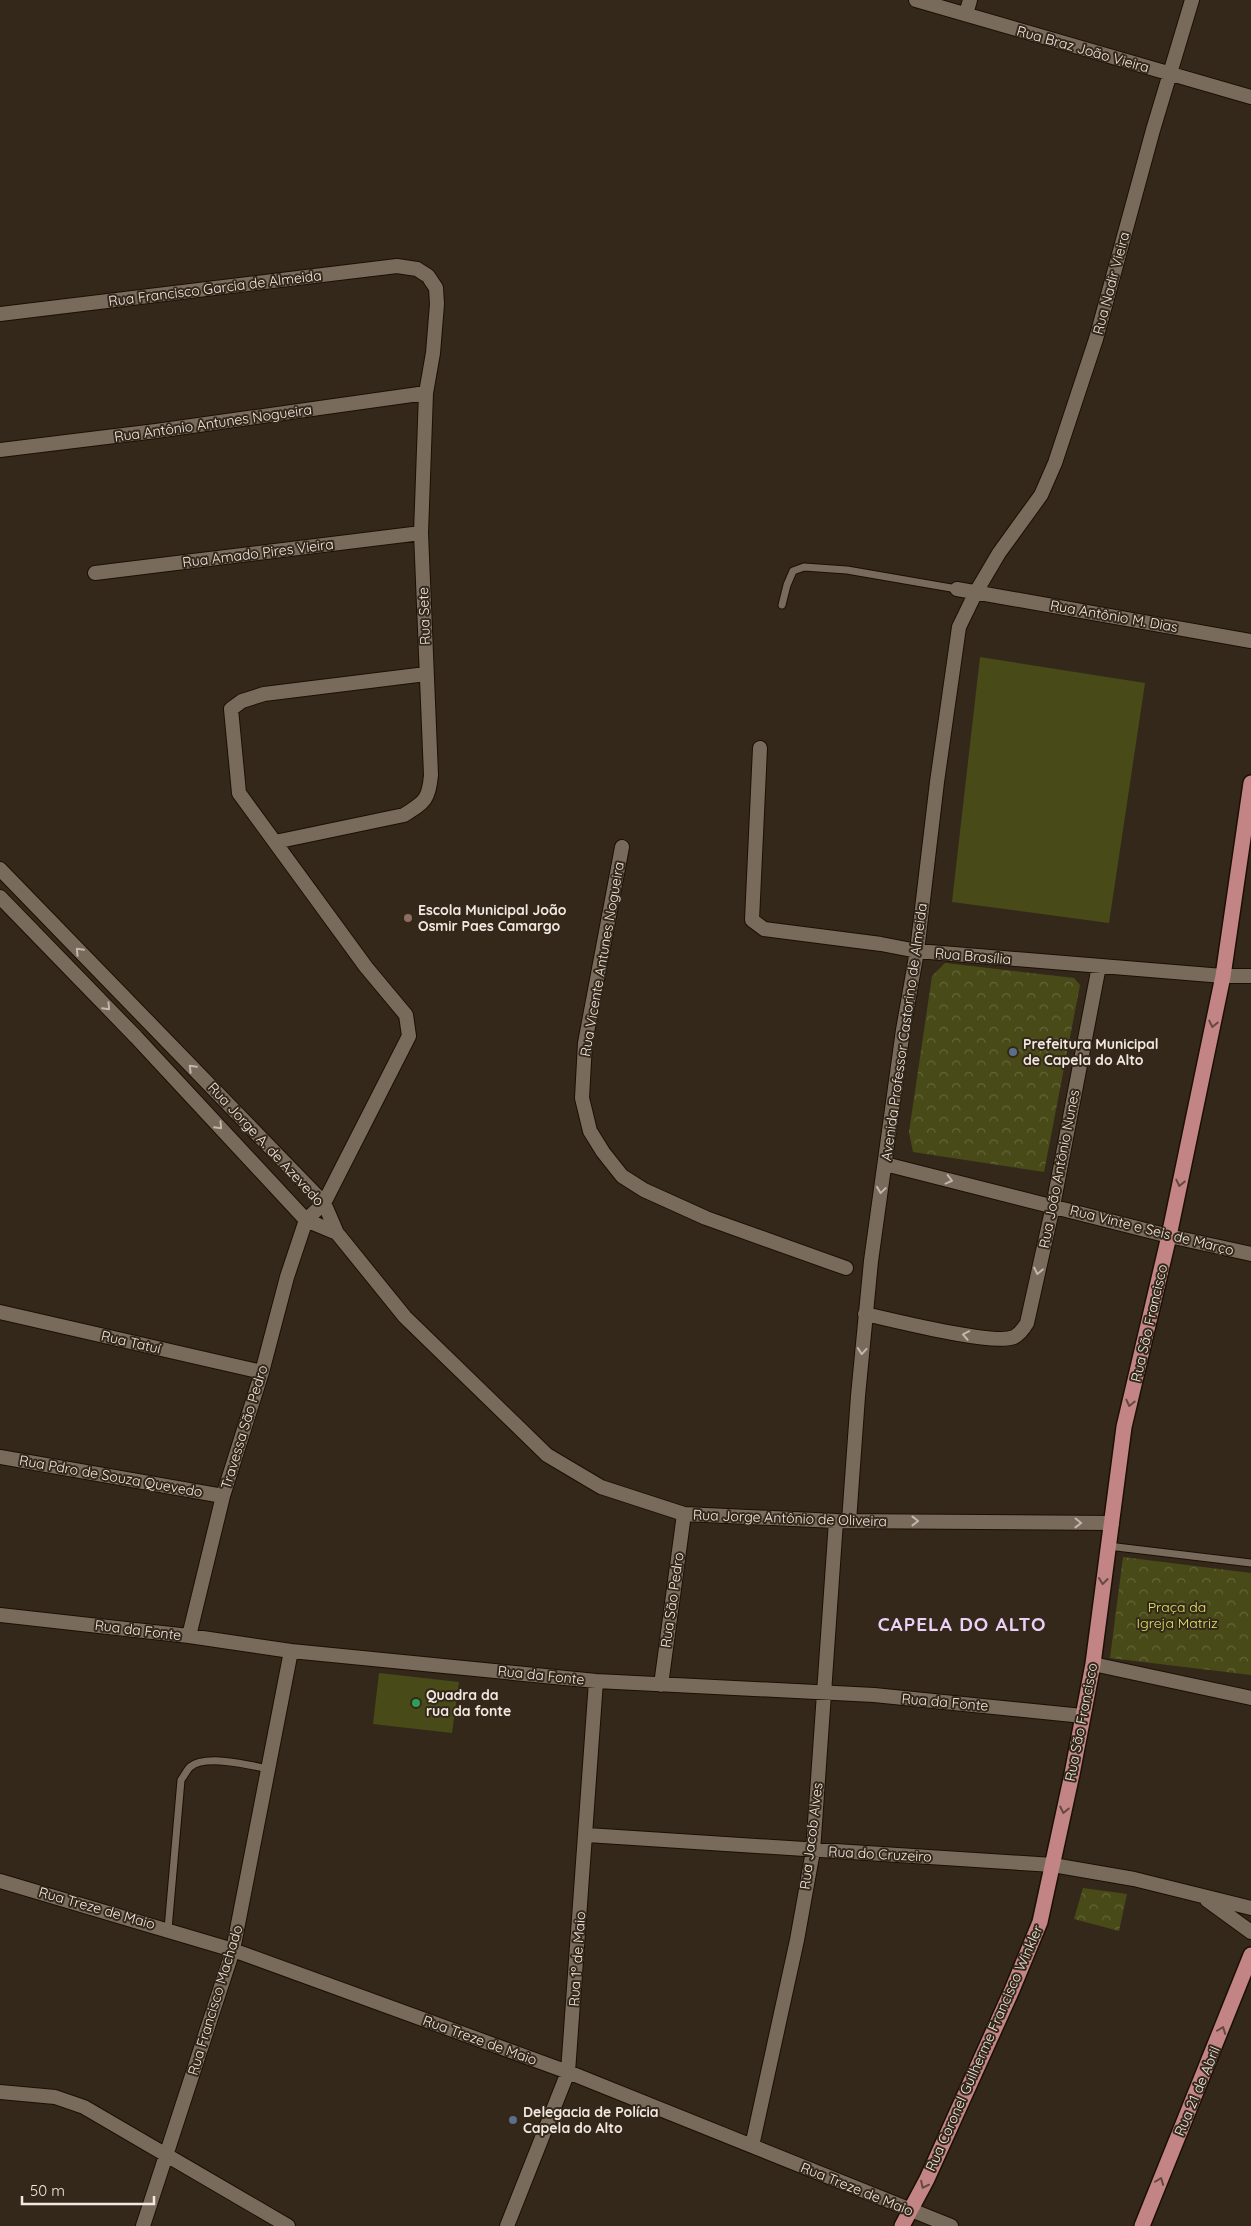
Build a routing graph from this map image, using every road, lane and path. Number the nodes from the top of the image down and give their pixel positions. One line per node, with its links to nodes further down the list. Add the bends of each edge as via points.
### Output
1 (916, 0): 4 (street, Rua Braz João Vieira)
2 (970, 0): 4 (street)
3 (1192, 0): 5 (street, Rua Nadir Vieira)
4 (966, 14): 5 (street, Rua Braz João Vieira)
5 (1171, 74): 6 (street, Rua Braz João Vieira); 12 (street, Rua Nadir Vieira, via 1096,339 1056,463 1041,495)
6 (1251, 97)
7 (428, 276): 8 (street, Rua Francisco Garcia de Almeida, via 417,269 397,266); 9 (street, Rua Sete, via 436,288 437,304)
8 (0, 314)
9 (426, 393): 10 (street, Rua Antônio Antunes Nogueira); 11 (street, Rua Sete)
10 (0, 450)
11 (421, 533): 13 (street, Rua Amado Pires Vieira); 18 (street, Rua Sete)
12 (999, 553): 15 (street, Avenida Professor Castorino de Almeida)
13 (95, 573)
14 (957, 589): 15 (street, Rua Antônio M. Dias); 16 (lane, via 847,570 804,567 794,571)
15 (976, 592): 17 (street, Rua Antônio M. Dias); 25 (street, Avenida Professor Castorino de Almeida, via 959,627)
16 (782, 605)
17 (1251, 641)
18 (426, 674): 21 (street, Rua Sete, via 431,775 429,794 420,805 404,815); 21 (street, via 264,694 242,701 231,709 239,793)
19 (760, 748): 25 (street, Rua Brasília, via 752,920 764,929)
20 (1251, 783): 27 (main road, Rua São Francisco)
21 (275, 842): 30 (street, via 406,1015 409,1036)
22 (622, 847): 36 (street, Rua Vicente Antunes Nogueira, via 585,1043 582,1098 590,1131 622,1176 644,1190 706,1218)
23 (0, 869): 30 (street, Rua Jorge A. de Azevedo, one-way to 23)
24 (0, 897): 32 (street, Rua Jorge A. de Azevedo, one-way to 32)
25 (917, 951): 26 (street, Rua Brasília); 29 (street, Avenida Professor Castorino de Almeida)
26 (1099, 966): 27 (street, Rua Brasília); 31 (street, Rua João Antônio Nunes)
27 (1223, 976): 28 (street, Rua Brasília); 34 (main road, Rua São Francisco, one-way to 34)
28 (1251, 976)
29 (885, 1164): 31 (street, one-way to 31); 38 (street, Avenida Professor Castorino de Almeida, one-way to 38)
30 (324, 1203): 32 (street); 33 (street, Rua Jorge A. de Azevedo)
31 (1052, 1206): 34 (street, Rua Vinte e Seis de Março); 38 (street, Rua João Antônio Nunes, one-way to 38, via 1027,1323 1014,1337 989,1339)
32 (306, 1220): 33 (street, Rua Jorge A. de Azevedo); 39 (street, Travessa São Pedro)
33 (337, 1233): 42 (street, Rua Jorge Antônio de Oliveira, via 405,1317 547,1455 600,1486)
34 (1169, 1236): 35 (street, Rua Vinte e Seis de Março); 44 (main road, Rua São Francisco, one-way to 44, via 1124,1427)
35 (1251, 1254)
36 (846, 1268)
37 (0, 1312): 39 (street, Rua Tatuí)
38 (865, 1314): 43 (street, Avenida Professor Castorino de Almeida, one-way to 43)
39 (262, 1372): 41 (street, Travessa São Pedro)
40 (0, 1456): 41 (street, Rua Pdro de Souza Quevedo)
41 (223, 1496): 48 (street, Travessa São Pedro)
42 (684, 1514): 43 (street, Rua Jorge Antônio de Oliveira); 52 (street, Rua São Pedro)
43 (843, 1521): 44 (street, Rua Jorge Antônio de Oliveira, one-way to 44); 53 (street, Rua Jacob Alves)
44 (1112, 1523): 45 (main road, Rua São Francisco)
45 (1108, 1546): 46 (lane); 50 (main road, Rua São Francisco, one-way to 50)
46 (1251, 1563)
47 (0, 1615): 48 (street, Rua da Fonte)
48 (189, 1636): 49 (street, Rua da Fonte)
49 (291, 1651): 51 (street, Rua da Fonte); 56 (street, Rua Francisco Machado)
50 (1093, 1664): 54 (street); 55 (main road, Rua São Francisco)
51 (596, 1681): 52 (street, Rua da Fonte); 57 (street, Rua 1º de Maio)
52 (661, 1685): 53 (street, Rua da Fonte)
53 (825, 1693): 55 (street, Rua da Fonte, via 958,1702); 58 (street, Rua Jacob Alves)
54 (1251, 1698)
55 (1083, 1716): 59 (main road, Rua São Francisco, one-way to 59)
56 (268, 1769): 63 (lane, via 207,1761 191,1766 181,1780); 65 (street, Rua Francisco Machado)
57 (587, 1835): 58 (street, Rua do Cruzeiro); 67 (street, Rua 1º de Maio)
58 (813, 1851): 59 (street, Rua do Cruzeiro); 69 (street, Rua Jacob Alves)
59 (1053, 1865): 61 (street, Rua do Cruzeiro); 71 (main road, Rua Coronel Guilherme Francisco Winkler, one-way to 71, via 1040,1922)
60 (0, 1880): 63 (street, Rua Treze de Maio)
61 (1200, 1895): 62 (street, Rua do Cruzeiro); 64 (street)
62 (1251, 1908)
63 (168, 1929): 65 (street, Rua Treze de Maio)
64 (1251, 1932)
65 (233, 1950): 67 (street, Rua Treze de Maio); 70 (street, Rua Francisco Machado)
66 (1251, 1955): 77 (main road, Rua 21 de Abril, one-way to 66)
67 (568, 2072): 69 (street, Rua Treze de Maio); 74 (street, Rua 1º de Maio)
68 (0, 2092): 70 (street, via 55,2097 84,2107)
69 (752, 2146): 71 (street, Rua Treze de Maio)
70 (166, 2156): 72 (street, Rua Francisco Machado); 73 (street)
71 (912, 2211): 75 (main road, Rua Coronel Guilherme Francisco Winkler); 76 (street, Rua Treze de Maio)
72 (143, 2226)
73 (288, 2226)
74 (506, 2226)
75 (902, 2226)
76 (951, 2226)
77 (1142, 2226)

